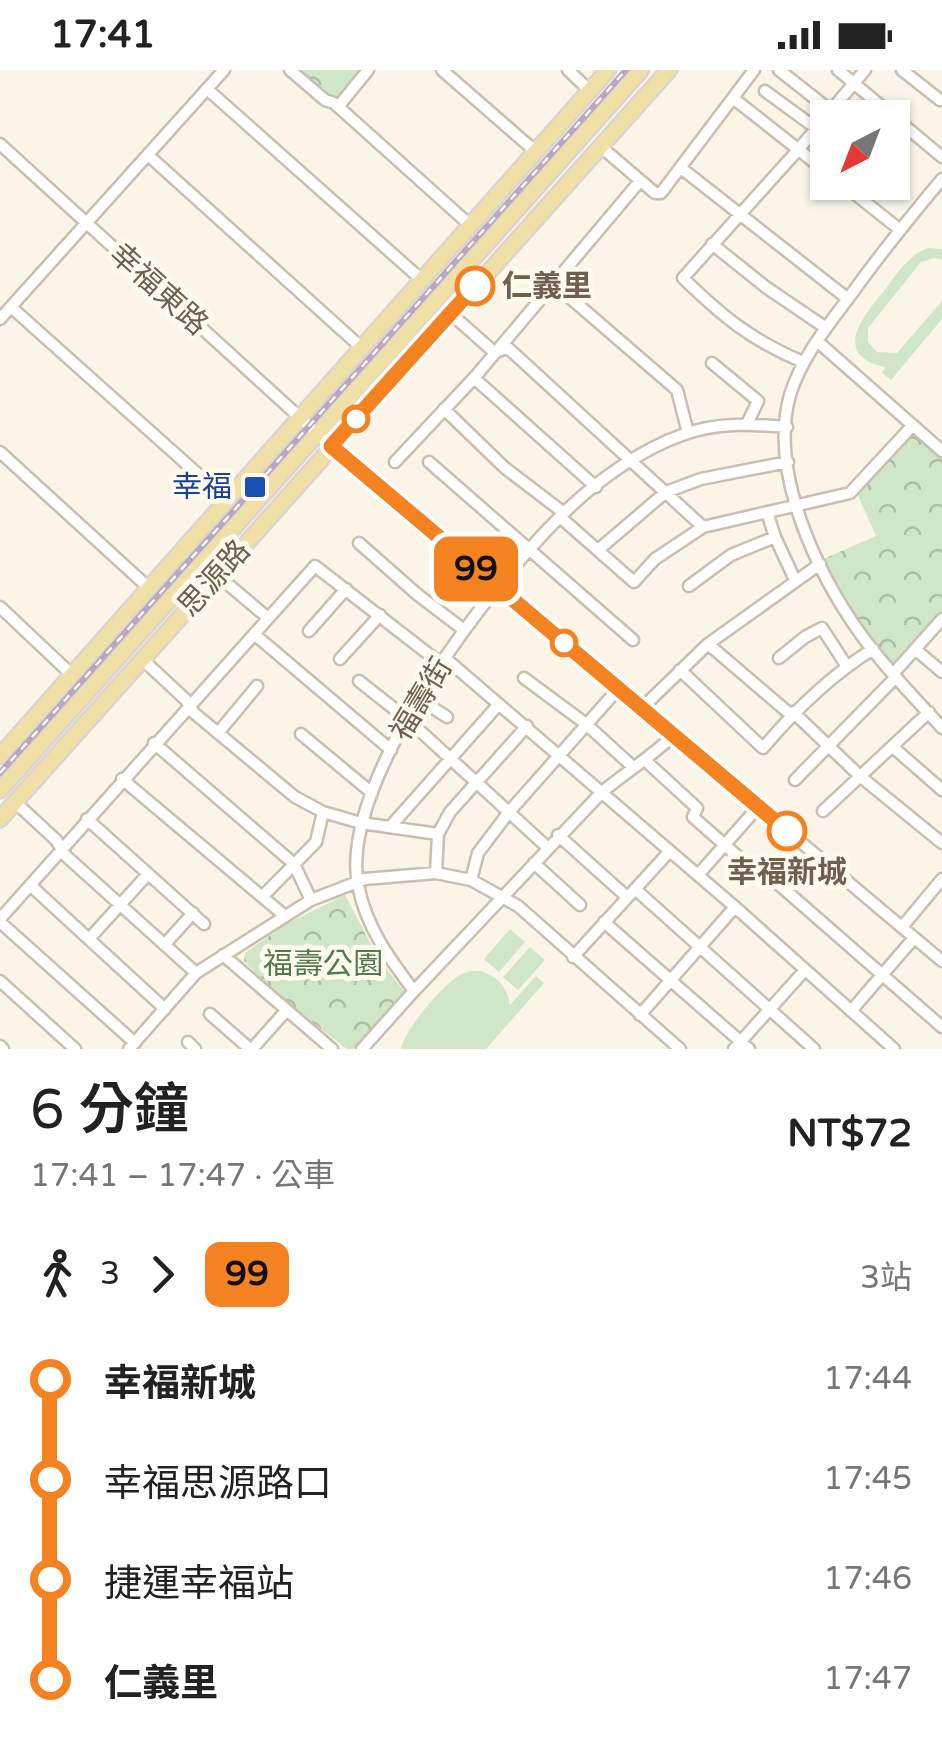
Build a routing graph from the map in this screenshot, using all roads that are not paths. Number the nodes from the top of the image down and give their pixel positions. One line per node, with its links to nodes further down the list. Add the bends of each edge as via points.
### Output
1 (224, 70): 15 (street)
2 (290, 70): 22 (street)
3 (368, 70): 22 (street)
4 (442, 70): 28 (street)
5 (568, 70): 16 (street)
6 (608, 70): 16 (main road, 思源路)
7 (641, 70): 60 (main road, 思源路)
8 (669, 70): 26 (main road, 思源路)
9 (754, 70): 18 (street)
10 (779, 70): 19 (street)
11 (838, 70): 14 (street)
12 (865, 70): 14 (street)
13 (902, 70): 21 (street)
14 (854, 83): 20 (street); 30 (street)
15 (207, 89): 29 (street); 41 (street)
16 (590, 91): 28 (main road, 思源路)
17 (765, 91): 23 (street)
18 (734, 98): 27 (street); 32 (street)
19 (817, 100)
20 (844, 100)
21 (940, 100)
22 (336, 105): 38 (street)
23 (810, 124)
24 (810, 135): 27 (street)
25 (0, 144): 37 (street, 幸福東路)
26 (600, 146): 34 (street); 45 (main road, 思源路)
27 (798, 150): 31 (street); 36 (street)
28 (536, 152): 38 (main road, 思源路)
29 (148, 154): 37 (street); 49 (street)
30 (942, 157)
31 (810, 159)
32 (681, 168): 34 (street, via 661,194); 36 (street)
33 (942, 179): 39 (street)
34 (640, 182): 42 (street)
35 (863, 200): 39 (street)
36 (740, 214): 40 (street); 43 (street)
37 (86, 223): 44 (street); 55 (street, 幸福東路)
38 (471, 226): 41 (main road, 思源路)
39 (899, 229): 43 (street)
40 (712, 244): 47 (street); 52 (street, via 682,278 765,346)
41 (423, 281): 49 (main road, 思源路)
42 (554, 284): 50 (street); 59 (street, via 677,390)
43 (848, 298): 47 (street)
44 (11, 307): 46 (street); 70 (street)
45 (450, 313): 50 (street); 61 (main road, 思源路)
46 (0, 318)
47 (826, 328): 48 (street)
48 (817, 341): 52 (street); 57 (street)
49 (363, 349): 55 (main road, 思源路)
50 (494, 352): 53 (street); 64 (street, via 508,348)
51 (712, 362): 56 (street, via 758,401)
52 (803, 362): 58 (street)
53 (474, 378): 54 (street); 68 (street)
54 (444, 409): 65 (street); 73 (street)
55 (301, 419): 60 (street, 幸福東路); 70 (main road, 思源路)
56 (748, 424): 58 (street, 福壽街); 59 (street, 福壽街)
57 (913, 425): 62 (street); 71 (street, via 850,493)
58 (787, 427): 67 (street)
59 (688, 433): 64 (street, 福壽街)
60 (317, 434): 61 (street, 幸福東路); 136 (main road, 思源路)
61 (331, 446): 80 (main road, 思源路); 83 (street, 幸福東路)
62 (942, 451)
63 (0, 452): 84 (street)
64 (632, 461): 68 (street, 福壽街); 69 (street)
65 (395, 462)
66 (429, 462): 78 (street)
67 (788, 462): 69 (street); 71 (street)
68 (596, 487): 73 (street, 福壽街)
69 (666, 492): 74 (street); 77 (street)
70 (228, 501): 84 (main road, 思源路)
71 (796, 505): 72 (street); 79 (street)
72 (767, 512): 74 (street); 75 (street)
73 (562, 515): 77 (street); 78 (street, 福壽街)
74 (703, 527): 77 (street, via 634,582)
75 (775, 537): 81 (street); 82 (street, via 732,555)
76 (359, 543): 90 (street)
77 (598, 550)
78 (528, 551): 83 (street, 福壽街); 93 (street)
79 (820, 564): 81 (street); 95 (street)
80 (217, 575): 88 (street); 98 (main road, 思源路)
81 (796, 580): 94 (street)
82 (689, 586)
83 (497, 587): 90 (street, 福壽街); 109 (street, 幸福東路)
84 (150, 588): 104 (main road, 思源路)
85 (346, 589): 87 (street); 88 (street, via 315,566); 91 (street)
86 (0, 607): 104 (street)
87 (380, 615): 99 (street); 100 (street)
88 (268, 618): 92 (street)
89 (942, 619): 96 (street)
90 (464, 630): 100 (street, 福壽街)
91 (309, 631)
92 (254, 634): 112 (street); 127 (street)
93 (633, 640)
94 (708, 644): 102 (street); 115 (street)
95 (872, 649): 101 (street); 105 (street)
96 (915, 649): 103 (street); 105 (street)
97 (779, 658): 101 (street, via 822,628)
98 (142, 659): 112 (street); 141 (main road, 思源路)
99 (340, 659)
100 (443, 660): 110 (street, 福壽街); 111 (street)
101 (846, 666): 115 (street)
102 (680, 670): 113 (street); 115 (street, via 763,748)
103 (942, 672)
104 (72, 675): 129 (main road, 思源路)
105 (895, 676): 114 (street); 125 (street)
106 (524, 678): 118 (street)
107 (359, 681): 117 (street)
108 (257, 686): 121 (street)
109 (618, 689): 113 (street, 幸福東路); 118 (street)
110 (419, 699): 116 (street); 117 (street, 福壽街)
111 (499, 704): 119 (street); 130 (street)
112 (190, 706): 121 (street); 124 (street)
113 (642, 708): 123 (street, 幸福東路)
114 (929, 712): 120 (street); 126 (street)
115 (792, 714): 125 (street)
116 (447, 717)
117 (408, 718): 127 (street, 福壽街); 130 (street)
118 (586, 724): 128 (street); 132 (street)
119 (527, 726): 128 (street); 137 (street)
120 (942, 728)
121 (218, 733): 144 (street, via 294,797)
122 (301, 734): 140 (street)
123 (674, 736): 131 (street); 142 (street, 幸福東路)
124 (154, 742): 134 (street); 156 (street)
125 (827, 745): 133 (street); 135 (street)
126 (894, 748): 133 (street); 138 (street)
127 (392, 750): 140 (street, 福壽街)
128 (558, 755): 139 (street); 145 (street)
129 (0, 756)
130 (449, 758): 137 (street); 148 (street)
131 (647, 762): 132 (street); 152 (street)
132 (633, 767): 139 (street)
133 (860, 777): 143 (street); 151 (street)
134 (122, 778): 146 (street); 166 (street)
135 (795, 780)
136 (3, 782): 141 (street)
137 (475, 782): 145 (street); 149 (street)
138 (942, 790)
139 (602, 792): 150 (street); 155 (street)
140 (372, 793): 147 (street, 福壽街)
141 (9, 805): 154 (street)
142 (758, 807): 152 (street); 177 (street, 幸福東路)
143 (823, 811)
144 (323, 812): 147 (street); 156 (street, via 316,842)
145 (508, 812): 153 (street); 162 (street, via 478,853)
146 (87, 818): 154 (street); 159 (street)
147 (361, 823): 148 (street); 163 (street, 福壽街)
148 (390, 827): 149 (street)
149 (438, 834): 158 (street)
150 (558, 835): 153 (street); 165 (street)
151 (942, 843)
152 (724, 845): 160 (street); 187 (street)
153 (547, 848): 157 (street)
154 (62, 850): 164 (street); 169 (street)
155 (669, 852): 160 (street); 165 (street)
156 (294, 864): 166 (street); 168 (street)
157 (534, 864): 167 (street); 170 (street)
158 (436, 873): 162 (street); 163 (street)
159 (148, 874): 169 (street); 172 (street)
160 (698, 875): 171 (street)
161 (942, 879): 177 (street)
162 (472, 880): 167 (street)
163 (358, 882): 168 (street); 190 (street, via 382,950)
164 (30, 885): 174 (street); 179 (street)
165 (631, 893): 175 (street); 181 (street)
166 (262, 897): 173 (street)
167 (503, 898): 183 (street); 190 (street)
168 (311, 900): 173 (street)
169 (121, 903): 179 (street); 180 (street)
170 (580, 905)
171 (735, 907): 181 (street); 185 (street)
172 (192, 914): 176 (street); 180 (street)
173 (285, 916): 182 (street)
174 (0, 921): 198 (street)
175 (604, 922): 183 (street); 188 (street)
176 (204, 924)
177 (902, 927): 178 (street, 幸福東路)
178 (914, 938): 184 (street, 幸福東路); 187 (street)
179 (89, 940): 192 (street)
180 (165, 944): 186 (street)
181 (700, 947): 188 (street); 191 (street)
182 (222, 955): 186 (street); 194 (street)
183 (573, 956): 196 (street)
184 (942, 961)
185 (805, 970): 191 (street); 193 (street)
186 (196, 973): 192 (street)
187 (882, 975): 193 (street); 197 (street)
188 (671, 980): 196 (street); 199 (street)
189 (0, 981): 201 (street)
190 (414, 991): 204 (street)
191 (770, 1008): 199 (street); 206 (street)
192 (164, 1009): 198 (street)
193 (851, 1011): 200 (street)
194 (286, 1012): 202 (street); 203 (street)
195 (210, 1014): 202 (street)
196 (640, 1015): 205 (street)
197 (942, 1027)
198 (132, 1046)
199 (741, 1047)
200 (887, 1047)
201 (75, 1049)
202 (251, 1049)
203 (332, 1049)
204 (362, 1049)
205 (680, 1049)
206 (814, 1049)

